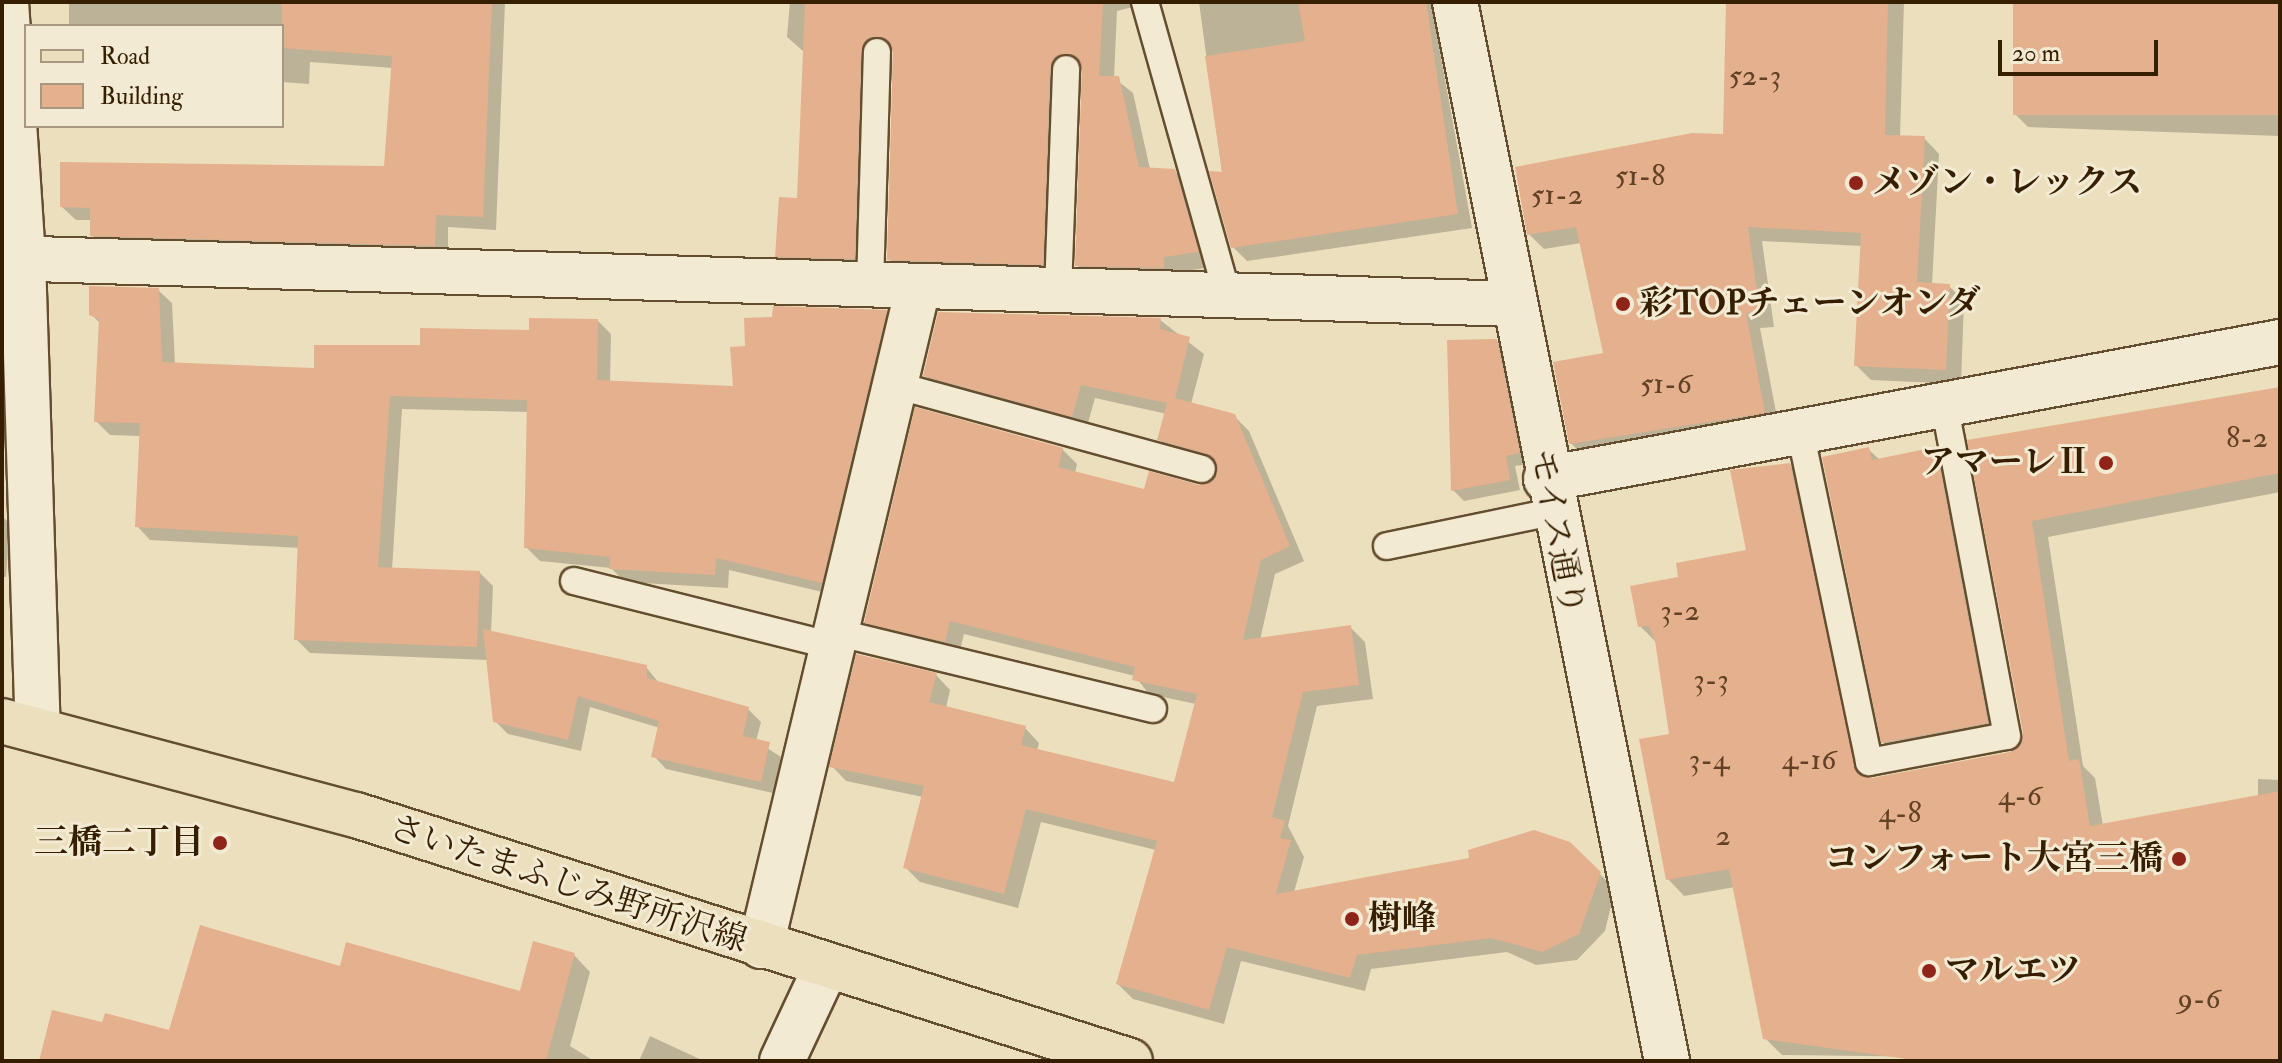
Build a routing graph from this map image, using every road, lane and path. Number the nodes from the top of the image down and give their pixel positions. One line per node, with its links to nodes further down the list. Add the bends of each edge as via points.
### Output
1 (6, 2): 6 (street)
2 (1145, 2): 10 (lane)
3 (1455, 2): 11 (street, モイス通り)
4 (877, 52): 7 (lane)
5 (1066, 69): 9 (lane)
6 (13, 258): 7 (street); 22 (street)
7 (870, 286): 8 (street)
8 (918, 288): 9 (street); 13 (street)
9 (1058, 291): 10 (street)
10 (1228, 297): 11 (street)
11 (1513, 304): 17 (street, モイス通り)
12 (2280, 342): 14 (street)
13 (895, 385): 16 (lane); 20 (street)
14 (1944, 404): 15 (street); 15 (lane, via 2007,736 1869,762)
15 (1800, 431): 17 (street)
16 (1202, 469)
17 (1549, 495): 18 (lane); 27 (street, モイス通り)
18 (1387, 546)
19 (574, 581): 20 (lane)
20 (837, 640): 21 (lane); 23 (street)
21 (1153, 709)
22 (20, 723): 23 (main road, さいたまふじみ野所沢線, via 356,815)
23 (761, 946): 24 (main road, さいたまふじみ野所沢線)
24 (825, 969): 25 (street); 26 (main road, さいたまふじみ野所沢線)
25 (782, 1061)
26 (1130, 1061)
27 (1667, 1061)

